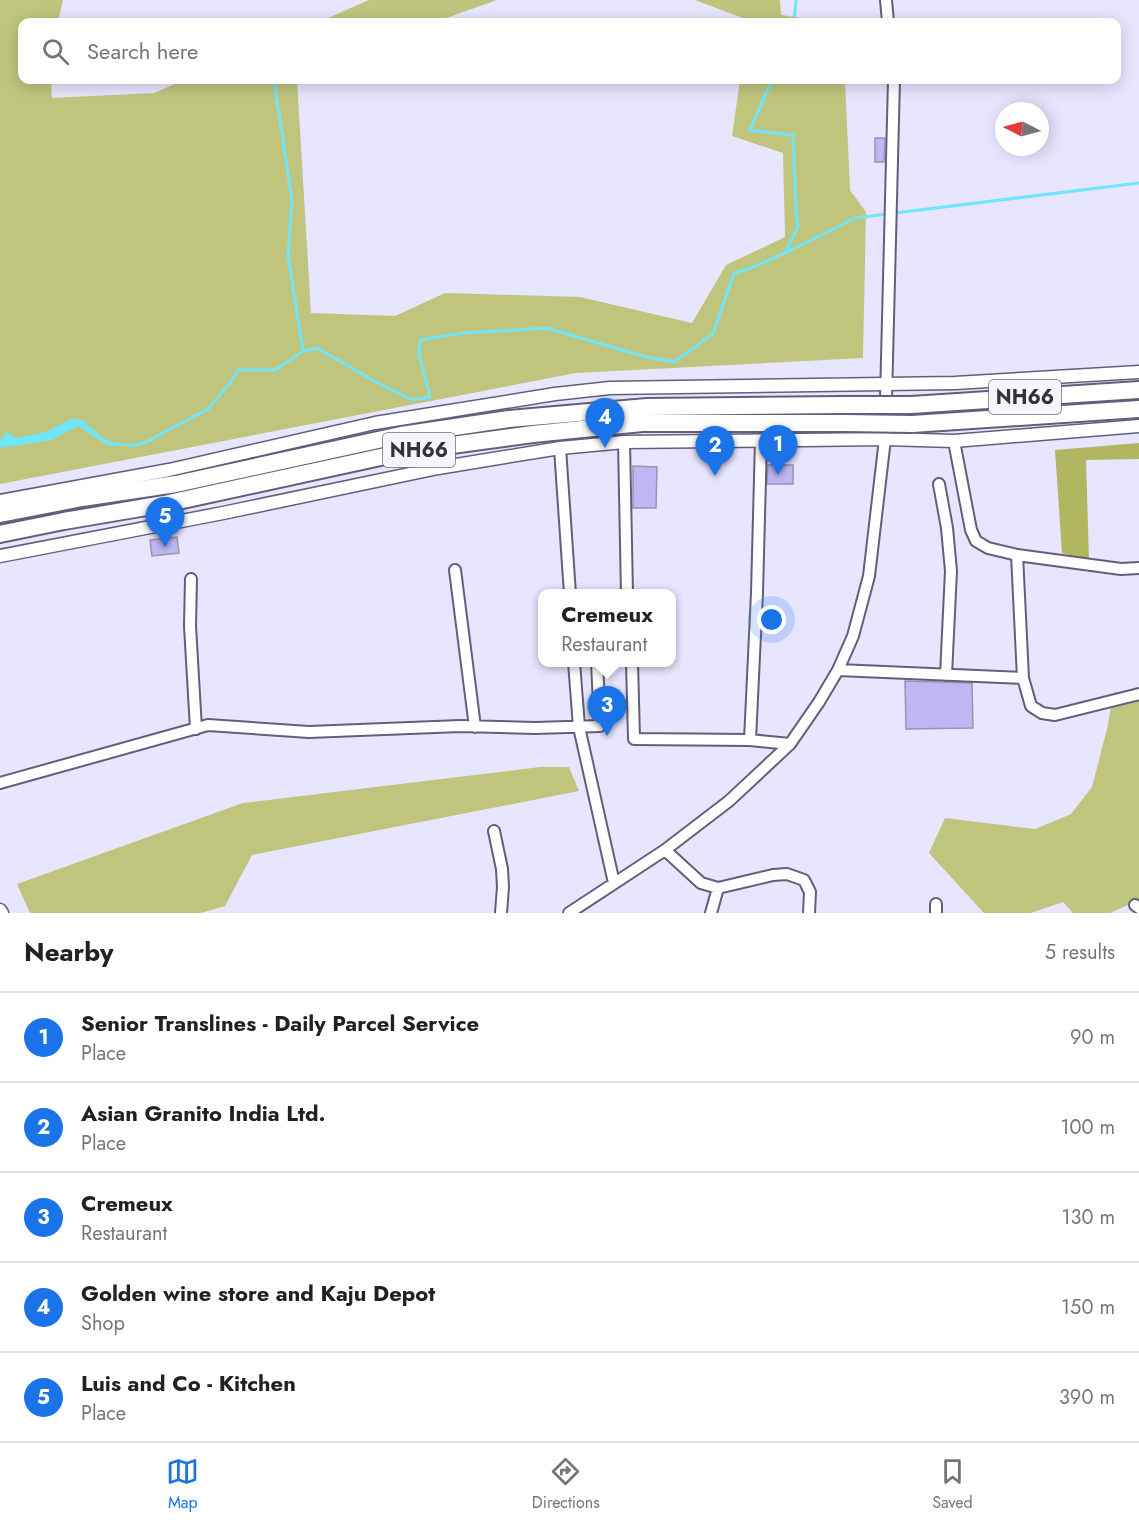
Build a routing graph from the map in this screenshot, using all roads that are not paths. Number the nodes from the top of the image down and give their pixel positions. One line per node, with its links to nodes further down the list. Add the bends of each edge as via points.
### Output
1 (886, 0): 2 (street)
2 (888, 18)
3 (894, 84): 5 (street)
4 (1139, 372): 5 (street)
5 (887, 385): 10 (street); 15 (street, via 610,388 555,394 375,423 169,470)
6 (1139, 390): 16 (highway, NH66, bridge, via 911,405 647,407 509,419 401,435 176,484)
7 (1139, 409): 17 (highway, NH66, bridge, via 912,424 642,423 533,434 408,451 164,504)
8 (1139, 426): 11 (street)
9 (761, 440): 10 (street); 12 (street); 35 (street)
10 (885, 440): 11 (street); 28 (street, via 869,576)
11 (954, 441): 18 (street, via 976,541)
12 (624, 442): 13 (street); 24 (street)
13 (560, 448): 19 (street, via 438,468); 23 (street)
14 (939, 484): 29 (street, via 951,571)
15 (0, 501)
16 (0, 514)
17 (0, 534)
18 (1017, 555): 20 (street); 30 (street)
19 (0, 556)
20 (1139, 568)
21 (455, 570): 32 (street)
22 (191, 579): 34 (street)
23 (570, 589)
24 (627, 589)
25 (574, 667): 33 (street)
26 (597, 667): 33 (street, via 600,726)
27 (632, 667): 35 (street, via 634,740)
28 (838, 670): 29 (street); 36 (street)
29 (946, 675): 30 (street)
30 (1023, 678): 31 (street, via 1031,706 1055,716)
31 (1139, 694)
32 (475, 727): 33 (street); 34 (street, via 309,732 208,725)
33 (579, 727): 40 (street)
34 (196, 729): 37 (street)
35 (750, 740): 36 (street)
36 (790, 744): 39 (street, via 729,801)
37 (0, 783)
38 (494, 831): 42 (street, via 502,869)
39 (665, 850): 40 (street); 41 (street, via 701,883)
40 (614, 883): 43 (street)
41 (718, 888): 44 (street); 45 (street, via 787,874 804,880 810,892)
42 (501, 913)
43 (569, 913)
44 (711, 913)
45 (809, 913)

